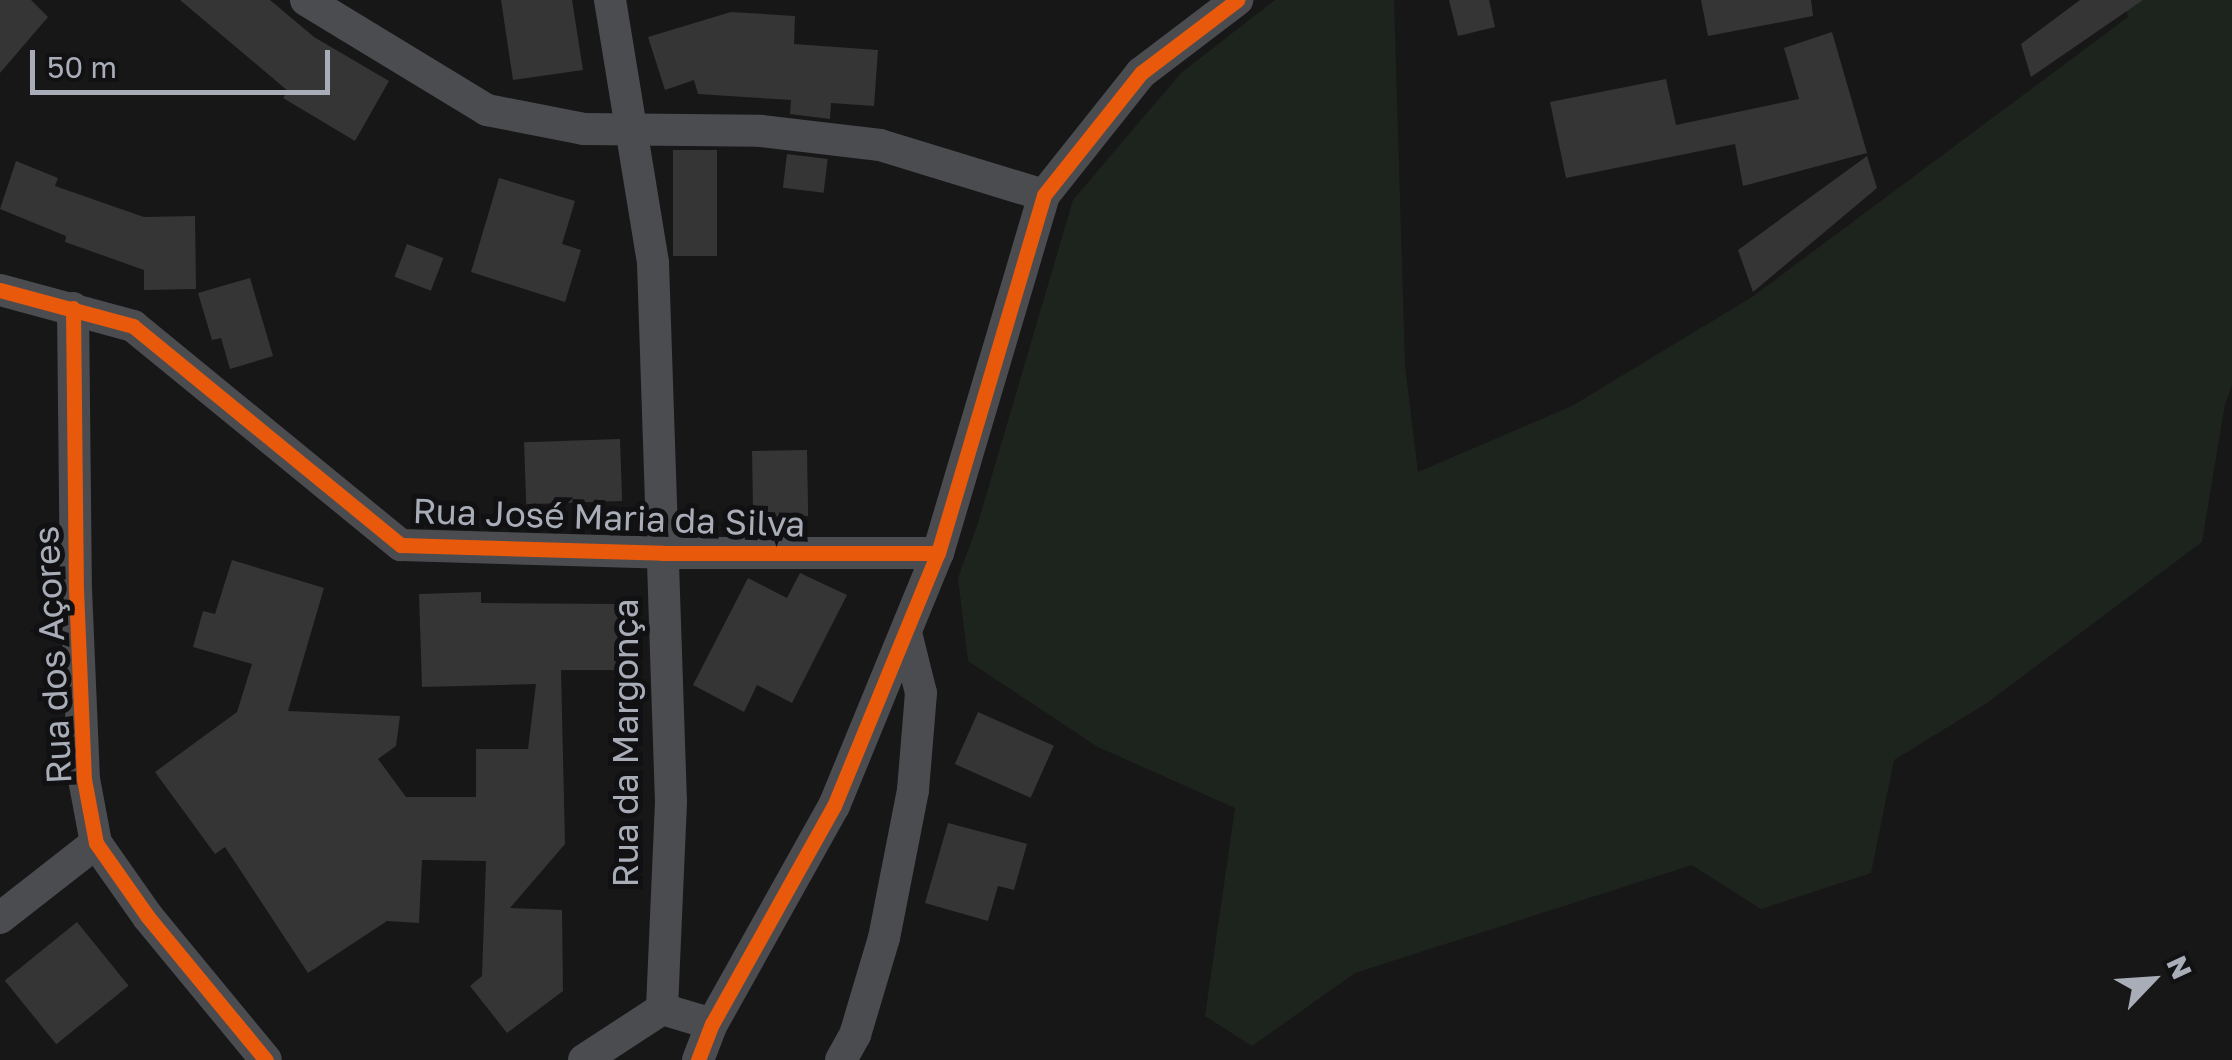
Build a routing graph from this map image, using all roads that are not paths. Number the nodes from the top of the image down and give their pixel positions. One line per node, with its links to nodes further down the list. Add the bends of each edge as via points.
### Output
1 (306, 0): 4 (street, via 486,110 584,129)
2 (610, 0): 4 (street, Rua da Margonça)
3 (1238, 0): 5 (street, via 1141,73)
4 (632, 128): 5 (street, via 761,131 880,145); 8 (street, Rua da Margonça, via 653,263)
5 (1044, 195): 9 (street)
6 (0, 290): 7 (street, Rua José Maria da Silva)
7 (73, 308): 8 (street, Rua José Maria da Silva, via 133,326 401,545); 11 (street, Rua dos Açores, via 84,779)
8 (663, 553): 9 (street, Rua José Maria da Silva); 13 (street, Rua da Margonça, via 672,802)
9 (938, 554): 10 (street)
10 (906, 632): 14 (street, via 834,806); 18 (street, via 921,693 913,790 884,938)
11 (96, 842): 12 (street); 15 (street, Rua dos Açores, via 148,917)
12 (0, 918)
13 (662, 1009): 14 (street); 16 (street)
14 (712, 1024): 17 (street)
15 (266, 1060)
16 (584, 1060)
17 (698, 1060)
18 (841, 1060)

